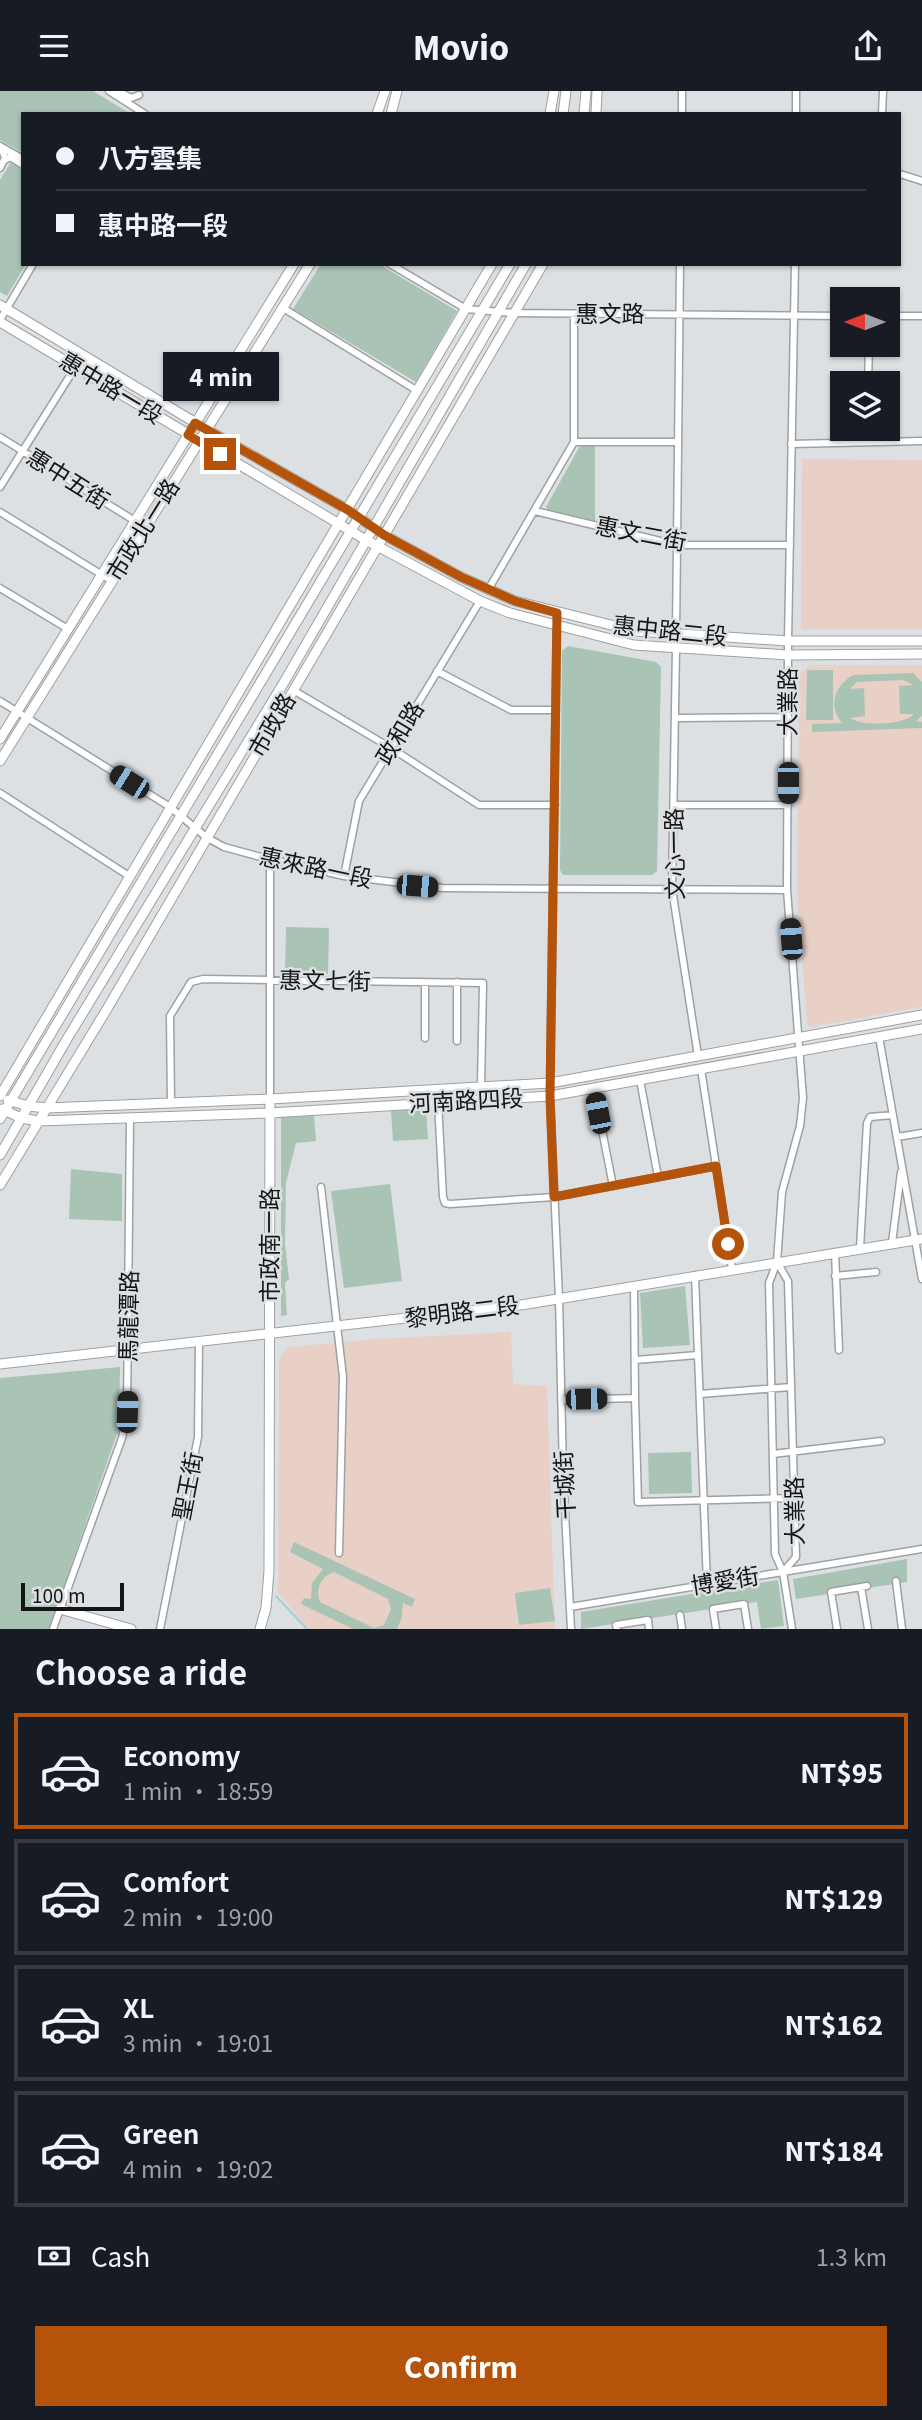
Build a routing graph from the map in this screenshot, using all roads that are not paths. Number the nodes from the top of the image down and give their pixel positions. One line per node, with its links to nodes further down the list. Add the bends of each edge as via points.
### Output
1 (108, 91): 13 (street)
2 (118, 91): 12 (street, via 131,98)
3 (385, 91): 15 (street)
4 (397, 91): 16 (street)
5 (554, 91): 17 (street)
6 (566, 91): 18 (street)
7 (586, 91): 19 (street)
8 (597, 91): 20 (street)
9 (682, 91): 21 (street)
10 (796, 91): 22 (street)
11 (883, 91): 23 (street)
12 (140, 93): 14 (street)
13 (141, 112)
14 (142, 112)
15 (378, 112)
16 (392, 112)
17 (550, 112)
18 (563, 112)
19 (584, 112)
20 (596, 112)
21 (682, 112)
22 (796, 112)
23 (882, 112)
24 (0, 146): 25 (street); 26 (street)
25 (21, 158)
26 (5, 160): 27 (street, via 10,157); 28 (street)
27 (21, 164)
28 (0, 168)
29 (901, 174): 30 (street)
30 (922, 181)
31 (32, 266): 41 (street)
32 (293, 266): 57 (street, 市政北一路)
33 (309, 266): 42 (street, 市政北一路)
34 (393, 266): 43 (street, 惠文路)
35 (491, 266): 43 (street, 市政路)
36 (508, 266): 44 (street, 市政路)
37 (525, 266): 45 (street, 市政路)
38 (542, 266): 46 (street, 市政路)
39 (680, 266): 48 (street)
40 (795, 266): 49 (street, 大業路)
41 (3, 307): 53 (street); 54 (street, 惠中路一段)
42 (283, 308): 56 (street); 58 (street, 市政北一路)
43 (466, 309): 44 (street, 惠文路); 56 (street, 市政路)
44 (481, 311): 45 (street, 惠文路); 72 (street, 市政路)
45 (496, 313): 46 (street, 惠文路); 75 (street, 市政路)
46 (513, 313): 47 (street, 惠文路); 77 (street, 市政路)
47 (574, 314): 48 (street, 惠文路); 63 (street)
48 (680, 314): 49 (street, 惠文路); 64 (street)
49 (794, 315): 50 (street, 惠文路); 66 (street, 大業路)
50 (830, 316)
51 (900, 316): 52 (street)
52 (922, 316)
53 (0, 321): 55 (street, 惠中路一段)
54 (83, 355): 55 (street); 57 (street, 惠中路一段)
55 (76, 367): 59 (street, 惠中路一段); 67 (street)
56 (416, 390): 69 (street, 市政路)
57 (195, 423): 58 (street, 惠中路一段); 59 (street, 市政北一路)
58 (206, 429): 61 (street, 市政北一路); 69 (street, 惠中路一段)
59 (188, 435): 61 (street, 惠中路一段); 73 (street, 市政北一路)
60 (0, 437): 67 (street, 惠中五街)
61 (199, 441): 74 (street, 惠中路一段); 83 (street, 市政北一路)
62 (922, 441): 65 (street)
63 (574, 442): 64 (street); 70 (street)
64 (678, 442): 79 (street)
65 (867, 442): 66 (street)
66 (792, 444): 80 (street, 大業路)
67 (23, 451): 68 (street); 73 (street, 惠中五街)
68 (0, 487)
69 (348, 510): 72 (street, 惠中路一段); 74 (street, 市政路)
70 (535, 511): 79 (street, 惠文二街); 85 (street)
71 (0, 512): 82 (street)
72 (359, 517): 75 (street, 惠中路二段); 76 (street, 市政路)
73 (135, 521): 82 (street, 市政北一路)
74 (339, 524): 76 (street, 惠中路一段); 111 (street, 市政路)
75 (374, 528): 77 (street, 惠中路二段); 78 (street, 市政路)
76 (350, 531): 78 (street, 惠中路一段); 112 (street, 市政路)
77 (384, 535): 81 (street, 市政路); 85 (street, 惠中路二段)
78 (366, 540): 81 (street, 惠中路二段); 112 (street, 市政路)
79 (677, 545): 80 (street, 惠文二街); 90 (street)
80 (790, 545): 91 (street, 大業路)
81 (377, 547): 86 (street, 惠中路二段); 97 (street, 市政路)
82 (102, 575): 83 (street); 89 (street, 市政北一路)
83 (112, 581): 102 (street, 市政北一路)
84 (0, 588): 89 (street)
85 (488, 590): 87 (street, 惠中路二段)
86 (480, 600): 88 (street, 惠中路二段); 96 (street, 政和路)
87 (557, 613): 88 (street, 干城街); 90 (street, 惠中路二段, via 635,631)
88 (557, 627): 93 (street, 惠中路二段, via 634,645); 99 (street, 干城街)
89 (68, 629): 100 (street, 市政北一路)
90 (676, 635): 91 (street, 惠中路二段)
91 (788, 641): 92 (street, 惠中路二段); 94 (street, 大業路)
92 (922, 641)
93 (676, 649): 94 (street, 惠中路二段); 103 (street, 文心一路)
94 (788, 655): 95 (street, 惠中路二段); 101 (street, 大業路)
95 (922, 655)
96 (437, 671): 99 (street, via 511,710); 105 (street, 政和路)
97 (293, 690): 105 (street); 113 (street, 市政路)
98 (0, 701): 100 (street, 惠來路一段)
99 (556, 710): 108 (street, 干城街)
100 (17, 712): 102 (street, 惠來路一段); 104 (street, 市政北一路)
101 (788, 717): 103 (street); 110 (street, 大業路)
102 (27, 718): 106 (street, 市政北一路); 111 (street, 惠來路一段)
103 (675, 718): 109 (street, 文心一路)
104 (0, 739)
105 (391, 748): 108 (street, via 479,805); 116 (street, 政和路, via 359,801)
106 (0, 761)
107 (0, 793): 115 (street)
108 (555, 805): 117 (street, 干城街)
109 (674, 805): 110 (street); 118 (street, 文心一路)
110 (788, 805): 119 (street, 大業路)
111 (170, 807): 112 (street, 惠來路一段); 115 (street, 市政路)
112 (189, 823): 113 (street, 惠來路一段); 141 (street, 市政路); 143 (street, 市政路, via 50,1032)
113 (206, 837): 114 (street, 惠來路一段); 142 (street, 市政路)
114 (270, 859): 116 (street, 惠來路一段); 120 (street, 市政南一路)
115 (129, 876): 136 (street, 市政路)
116 (344, 876): 117 (street, 惠來路一段, via 443,888)
117 (553, 889): 118 (street, 惠來路一段); 133 (street, 干城街)
118 (672, 889): 119 (street, 惠來路一段); 130 (street, 文心一路)
119 (787, 890): 127 (street, 大業路)
120 (271, 980): 122 (street, 惠文七街); 138 (street, 市政南一路); 140 (street, 惠文七街, via 191,982 170,1016)
121 (457, 983): 122 (street, 惠文七街); 128 (street); 134 (street, 惠文七街, via 483,983)
122 (425, 984): 126 (street)
123 (922, 1015): 127 (street, 河南路四段)
124 (922, 1029): 125 (street, 河南路四段)
125 (879, 1037): 129 (street, 河南路四段); 145 (street)
126 (425, 1038)
127 (798, 1038): 129 (street, 大業路); 130 (street, 河南路四段)
128 (457, 1041)
129 (799, 1051): 131 (street, 河南路四段); 163 (street, 大業路, via 801,1117 782,1192)
130 (698, 1056): 133 (street, 河南路四段)
131 (701, 1069): 132 (street, 河南路四段); 153 (street)
132 (640, 1080): 135 (street, 河南路四段); 154 (street)
133 (550, 1083): 134 (street, 河南路四段); 137 (street, 干城街)
134 (481, 1086): 138 (street, 河南路四段)
135 (594, 1089): 137 (street, 河南路四段); 156 (street)
136 (0, 1096): 143 (street)
137 (550, 1097): 139 (street, 河南路四段); 158 (street, 干城街)
138 (270, 1099): 140 (street, 河南路四段); 144 (street, 市政南一路)
139 (438, 1102): 144 (street, 河南路四段); 158 (street, via 445,1203)
140 (171, 1103): 142 (street, 河南路四段)
141 (28, 1106): 142 (street, 河南路四段); 143 (street, 河南路四段); 146 (street, 市政路)
142 (47, 1108): 148 (street, 市政路)
143 (4, 1110): 146 (street, 河南路四段)
144 (270, 1113): 147 (street, 河南路四段); 172 (street, 市政南一路)
145 (893, 1115): 150 (street); 161 (street, via 870,1117 867,1123)
146 (21, 1118): 148 (street, 河南路四段); 151 (street, 市政路)
147 (130, 1118): 148 (street, 河南路四段); 174 (street, 馬龍潭路)
148 (38, 1121): 155 (street, 市政路)
149 (922, 1133): 150 (street)
150 (897, 1137): 152 (street)
151 (0, 1155)
152 (902, 1163): 159 (street); 160 (street)
153 (716, 1166): 154 (street); 164 (street)
154 (658, 1177): 156 (street)
155 (0, 1185)
156 (613, 1186): 158 (street)
157 (321, 1187): 171 (street)
158 (554, 1197): 170 (street, 干城街)
159 (919, 1239): 160 (street, 黎明路二段); 168 (street)
160 (892, 1244): 161 (street, 黎明路二段)
161 (860, 1248): 162 (street, 黎明路二段)
162 (835, 1252): 163 (street, 黎明路二段); 167 (street)
163 (776, 1262): 164 (street, 黎明路二段); 179 (street, 大業路, via 788,1281); 180 (street, 大業路, via 769,1283)
164 (732, 1269): 166 (street, 黎明路二段)
165 (876, 1272): 167 (street)
166 (695, 1275): 169 (street, 黎明路二段); 176 (street)
167 (835, 1276): 175 (street)
168 (922, 1279)
169 (634, 1286): 170 (street, 黎明路二段); 177 (street)
170 (559, 1298): 171 (street, 黎明路二段); 183 (street, 干城街)
171 (336, 1327): 172 (street, 黎明路二段); 191 (street, via 343,1377)
172 (270, 1334): 173 (street, 黎明路二段); 201 (street, 市政南一路, via 269,1571)
173 (199, 1342): 174 (street, 黎明路二段); 200 (street, 聖王街, via 198,1437)
174 (129, 1350): 178 (street, 黎明路二段); 196 (street, 馬龍潭路, via 122,1438)
175 (839, 1350)
176 (698, 1355): 177 (street); 181 (street)
177 (635, 1360): 182 (street)
178 (0, 1364)
179 (791, 1387): 180 (street); 185 (street, 大業路)
180 (772, 1389): 181 (street); 186 (street, 大業路)
181 (700, 1394): 189 (street)
182 (635, 1398): 183 (street); 189 (street, via 638,1502)
183 (561, 1400): 195 (street, 干城街)
184 (881, 1441): 185 (street)
185 (793, 1453): 186 (street); 188 (street, 大業路)
186 (773, 1454): 187 (street, 大業路)
187 (775, 1498): 188 (street); 189 (street); 192 (street, 大業路, via 775,1555)
188 (794, 1498): 192 (street, 大業路, via 796,1557)
189 (704, 1500): 194 (street)
190 (922, 1549): 192 (street, 博愛街)
191 (339, 1553)
192 (783, 1572): 194 (street, 博愛街); 208 (street)
193 (896, 1581): 211 (street)
194 (707, 1584): 195 (street, 博愛街)
195 (570, 1607): 202 (street, 干城街)
196 (60, 1609): 198 (street, 馬龍潭路); 199 (street)
197 (680, 1615): 205 (street)
198 (53, 1629)
199 (131, 1629)
200 (160, 1629)
201 (260, 1629)
202 (571, 1629)
203 (617, 1629): 204 (street, via 616,1625 648,1620)
204 (649, 1629)
205 (682, 1629)
206 (716, 1629): 207 (street, via 713,1609 744,1604)
207 (748, 1629)
208 (792, 1629)
209 (837, 1629): 210 (street, via 831,1592 864,1586)
210 (868, 1629)
211 (902, 1629)

